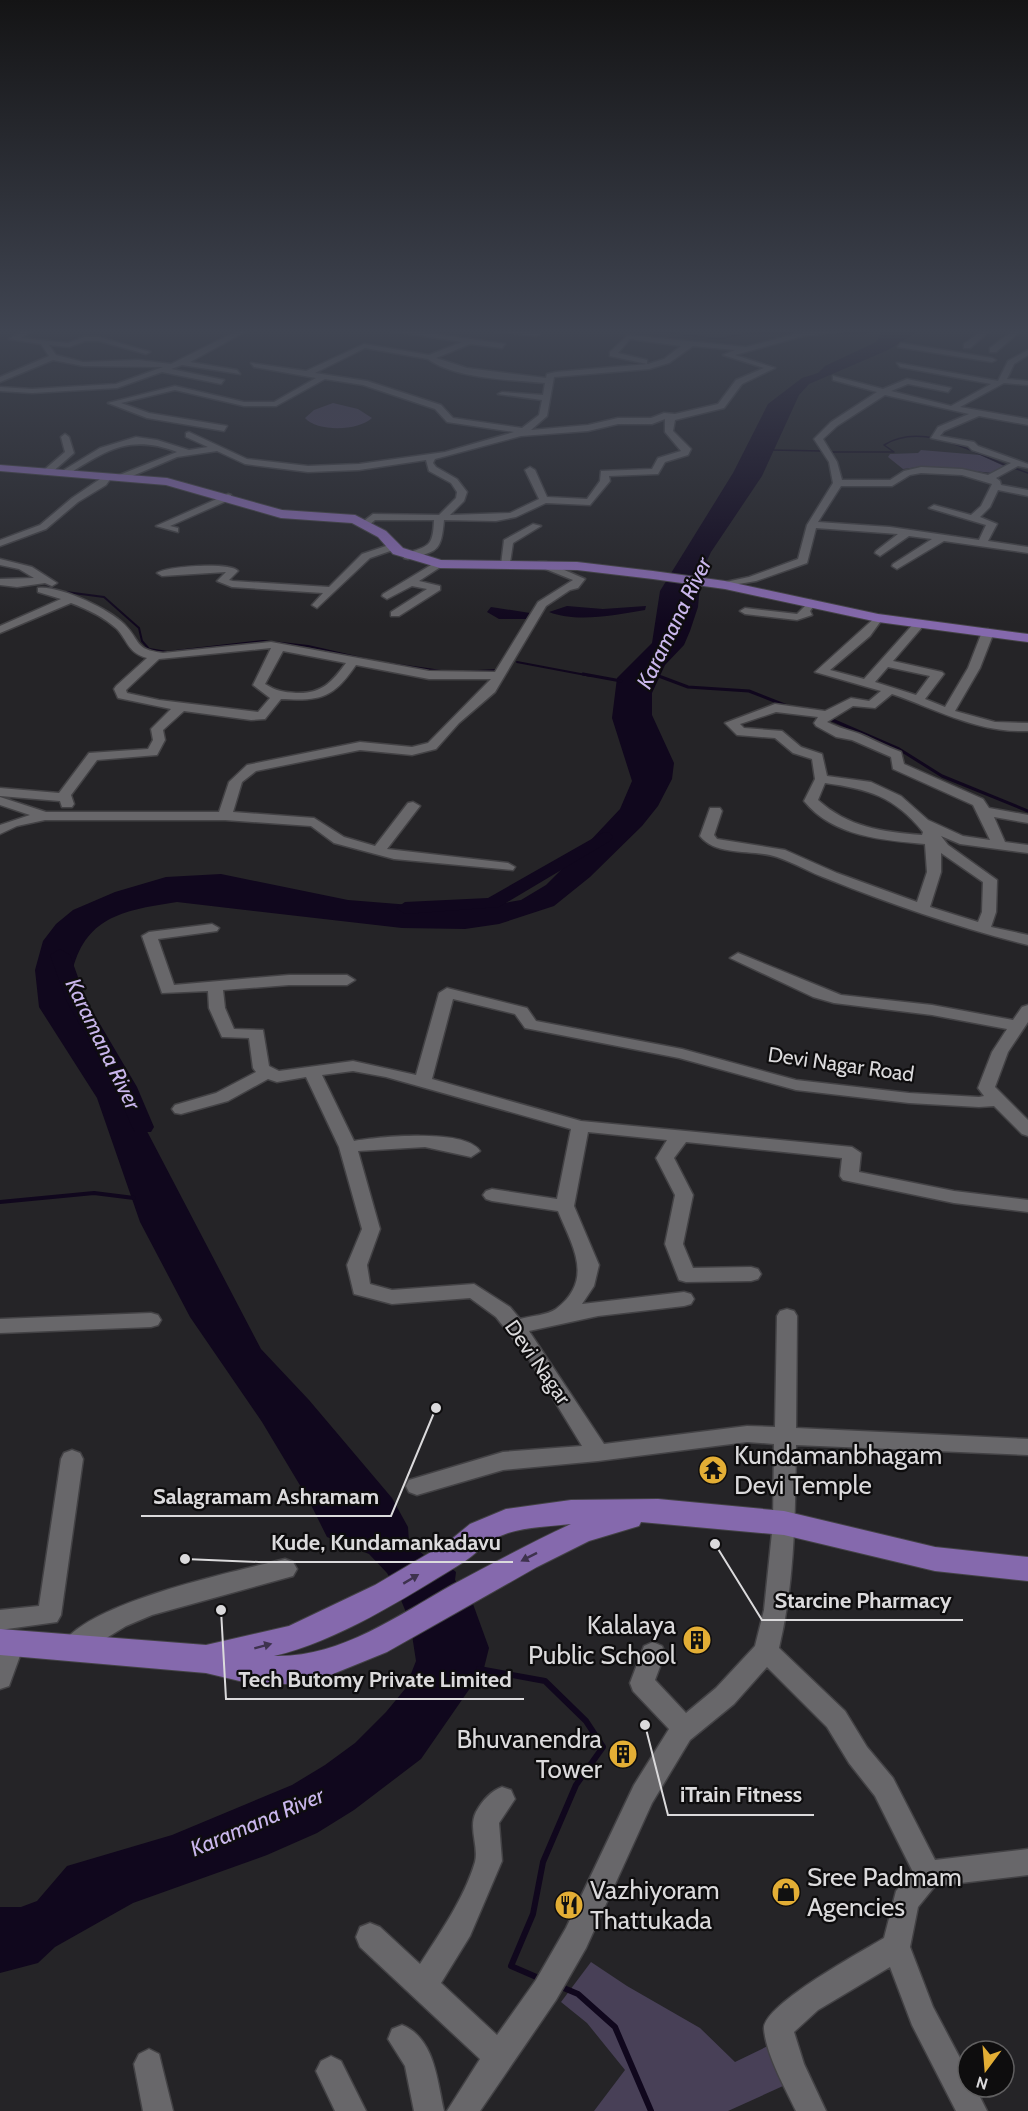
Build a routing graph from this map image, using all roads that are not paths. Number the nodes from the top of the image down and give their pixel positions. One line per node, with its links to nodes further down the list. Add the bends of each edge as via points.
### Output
1 (496, 428): 7 (street)
2 (529, 428): 7 (street)
3 (590, 428): 7 (street)
4 (669, 428): 21 (street, via 669,432 684,443 685,453 661,460 655,472)
5 (830, 428): 24 (street, via 818,439 833,462)
6 (945, 428): 13 (street, via 935,438 963,441)
7 (523, 432): 12 (street)
8 (189, 435): 10 (street)
9 (65, 437): 18 (street, via 70,453)
10 (218, 448): 11 (street); 12 (street, via 245,461 308,469 371,466)
11 (191, 454): 20 (street, via 139,440 95,455); 23 (street, via 174,455)
12 (432, 457): 32 (street, via 432,469 454,481 462,492 461,499)
13 (1018, 463): 16 (street); 25 (street)
14 (599, 464): 21 (street)
15 (0, 468): 18 (main road)
16 (1028, 468)
17 (530, 470): 29 (street)
18 (47, 471): 20 (main road)
19 (962, 472): 24 (street, via 921,470 892,483); 25 (street); 26 (street)
20 (64, 473): 22 (main road)
21 (604, 473): 29 (street, via 605,481 590,502)
22 (106, 478): 23 (main road); 39 (street, via 43,527)
23 (120, 478): 28 (main road, via 167,482)
24 (838, 483): 34 (street)
25 (994, 483): 27 (street); 31 (street, via 985,507)
26 (956, 484)
27 (1028, 493)
28 (228, 497): 33 (main road, via 281,514); 36 (street, via 161,526)
29 (544, 500): 32 (street, via 507,517)
30 (934, 508): 31 (street)
31 (973, 518): 40 (street, via 992,524)
32 (439, 520): 33 (street, via 373,517); 44 (street, via 438,540 431,549)
33 (360, 521): 41 (main road, via 382,534)
34 (812, 525): 37 (street); 54 (street, via 803,561)
35 (536, 526): 46 (street, via 508,542)
36 (175, 530)
37 (907, 532): 38 (street); 43 (street)
38 (941, 538): 40 (street); 49 (street)
39 (0, 543)
40 (982, 544): 42 (street)
41 (392, 547): 44 (main road); 55 (street, via 366,556)
42 (1028, 550)
43 (880, 553)
44 (408, 556): 47 (main road)
45 (0, 562): 53 (street, via 37,573)
46 (505, 563): 47 (main road); 48 (main road)
47 (440, 564): 52 (street)
48 (542, 564): 54 (main road); 71 (street, via 580,579 543,604)
49 (897, 566)
50 (162, 573): 55 (street, via 231,569 222,580 232,584)
51 (0, 582): 53 (street)
52 (410, 582): 56 (street); 61 (street, via 436,588)
53 (42, 585): 57 (street)
54 (724, 585): 58 (main road)
55 (333, 591): 59 (street)
56 (387, 596)
57 (65, 597): 64 (street); 68 (street, via 121,625 132,646)
58 (811, 603): 60 (street, via 805,616); 62 (main road)
59 (317, 605)
60 (745, 611)
61 (395, 614)
62 (878, 618): 63 (main road); 72 (street, via 866,634 821,672)
63 (920, 623): 65 (main road); 70 (street)
64 (0, 630)
65 (988, 632): 66 (main road); 77 (street, via 974,668)
66 (1028, 638)
67 (279, 647): 68 (street, via 256,645); 69 (street); 74 (street, via 259,685)
68 (155, 656): 76 (street, via 120,692 128,698)
69 (352, 662): 71 (street, via 429,675); 74 (street, via 325,694)
70 (886, 663): 72 (street); 75 (street, via 938,674)
71 (500, 676): 89 (street, via 484,697 455,720 432,746 412,751 360,746 277,761 241,772)
72 (867, 683): 73 (street)
73 (890, 690): 75 (street); 78 (street, via 871,705 851,702)
74 (275, 696): 76 (street, via 261,716)
75 (918, 700): 77 (street)
76 (181, 707): 82 (street, via 158,729 159,740 153,752 93,756)
77 (948, 713): 79 (street, via 999,726)
78 (827, 716): 80 (street, via 775,708 731,723 741,732 778,734 797,750 818,757); 86 (street, via 820,723 826,727 897,755 898,766 963,793)
79 (1028, 727)
80 (821, 779): 91 (street, via 866,785 896,799); 93 (street, via 811,801 826,817 848,828 881,836)
81 (0, 792): 82 (street)
82 (63, 797): 88 (street, via 68,800)
83 (0, 801): 87 (street)
84 (413, 806): 96 (street)
85 (715, 811): 98 (street, via 707,836 713,842 780,853)
86 (986, 811): 90 (street); 94 (street)
87 (45, 816): 88 (street); 92 (street)
88 (62, 816): 89 (street)
89 (225, 816): 96 (street, via 314,822 339,840)
90 (1028, 819)
91 (922, 822): 93 (street); 94 (street, via 960,840); 100 (street, via 943,848 990,880 989,912)
92 (0, 830)
93 (931, 840): 98 (street, via 936,871)
94 (1000, 846): 95 (street)
95 (1028, 849)
96 (378, 851): 97 (street)
97 (508, 867)
98 (922, 909): 100 (street)
99 (212, 928): 104 (street, via 149,936 168,990)
100 (983, 929): 101 (street)
101 (1028, 940)
102 (738, 958): 105 (street, via 840,1000)
103 (347, 980): 104 (street, via 289,980)
104 (215, 987): 107 (street, via 217,1008 228,1034 257,1033 261,1068)
105 (1024, 1017): 109 (street, via 1000,1052 986,1088)
106 (312, 1071): 107 (street, via 277,1077); 108 (street, via 353,1066); 114 (street, Devi Nagar)
107 (268, 1072): 110 (street, via 222,1097)
108 (423, 1081): 109 (street, Devi Nagar Road, via 447,993 521,1011 531,1025 682,1054 796,1085 909,1098); 111 (street)
109 (997, 1100): 112 (street)
110 (180, 1109)
111 (580, 1126): 113 (street); 117 (street)
112 (1028, 1130)
113 (683, 1135): 118 (street, via 852,1153 849,1176 954,1197); 119 (street, via 665,1158 684,1195 674,1239 686,1275)
114 (348, 1147): 115 (street, via 413,1140); 125 (street, Devi Nagar, via 371,1229 357,1265 361,1288 392,1298 474,1291 503,1312)
115 (471, 1151)
116 (492, 1195): 117 (street)
117 (565, 1206): 121 (street, via 589,1265 589,1275)
118 (1028, 1206)
119 (751, 1274)
120 (684, 1299): 121 (street)
121 (563, 1314): 125 (street)
122 (787, 1316): 126 (street)
123 (151, 1320): 124 (street)
124 (0, 1326)
125 (515, 1328): 128 (street, Devi Nagar, via 536,1354)
126 (786, 1434): 127 (street); 128 (street, via 747,1434); 132 (street)
127 (1028, 1447)
128 (598, 1453): 130 (street, via 503,1461)
129 (72, 1459): 135 (street, via 49,1615)
130 (417, 1486)
131 (658, 1510): 132 (main road); 139 (main road, one-way to 131, via 294,1638 385,1594 458,1551 480,1532 506,1521 571,1512); 139 (main road, one-way to 139, via 581,1532 517,1563 376,1643 323,1664 287,1670 248,1669)
132 (784, 1523): 134 (main road, via 935,1559); 137 (street, via 776,1610)
133 (285, 1569): 136 (street, via 184,1595 107,1623)
134 (1028, 1569)
135 (4, 1635): 136 (main road); 140 (street)
136 (72, 1648): 139 (main road)
137 (766, 1651): 141 (street, via 725,1696); 144 (street, via 836,1719 884,1787)
138 (653, 1653): 141 (street, via 642,1683)
139 (206, 1659)
140 (0, 1678)
141 (685, 1729): 149 (street, via 643,1794 576,1938)
142 (502, 1799): 147 (street, via 486,1821 489,1861 460,1926)
143 (1028, 1862): 144 (street)
144 (928, 1874): 146 (street, via 906,1901)
145 (370, 1937): 147 (street)
146 (896, 1947): 156 (street, via 808,2000 778,2027 790,2068); 157 (street, via 922,2015)
147 (423, 1986): 149 (street)
148 (402, 2039): 154 (street, via 418,2060)
149 (500, 2058): 155 (street)
150 (149, 2064): 152 (street)
151 (331, 2072): 153 (street)
152 (158, 2111)
153 (351, 2111)
154 (429, 2111)
155 (462, 2111)
156 (811, 2111)
157 (972, 2111)

